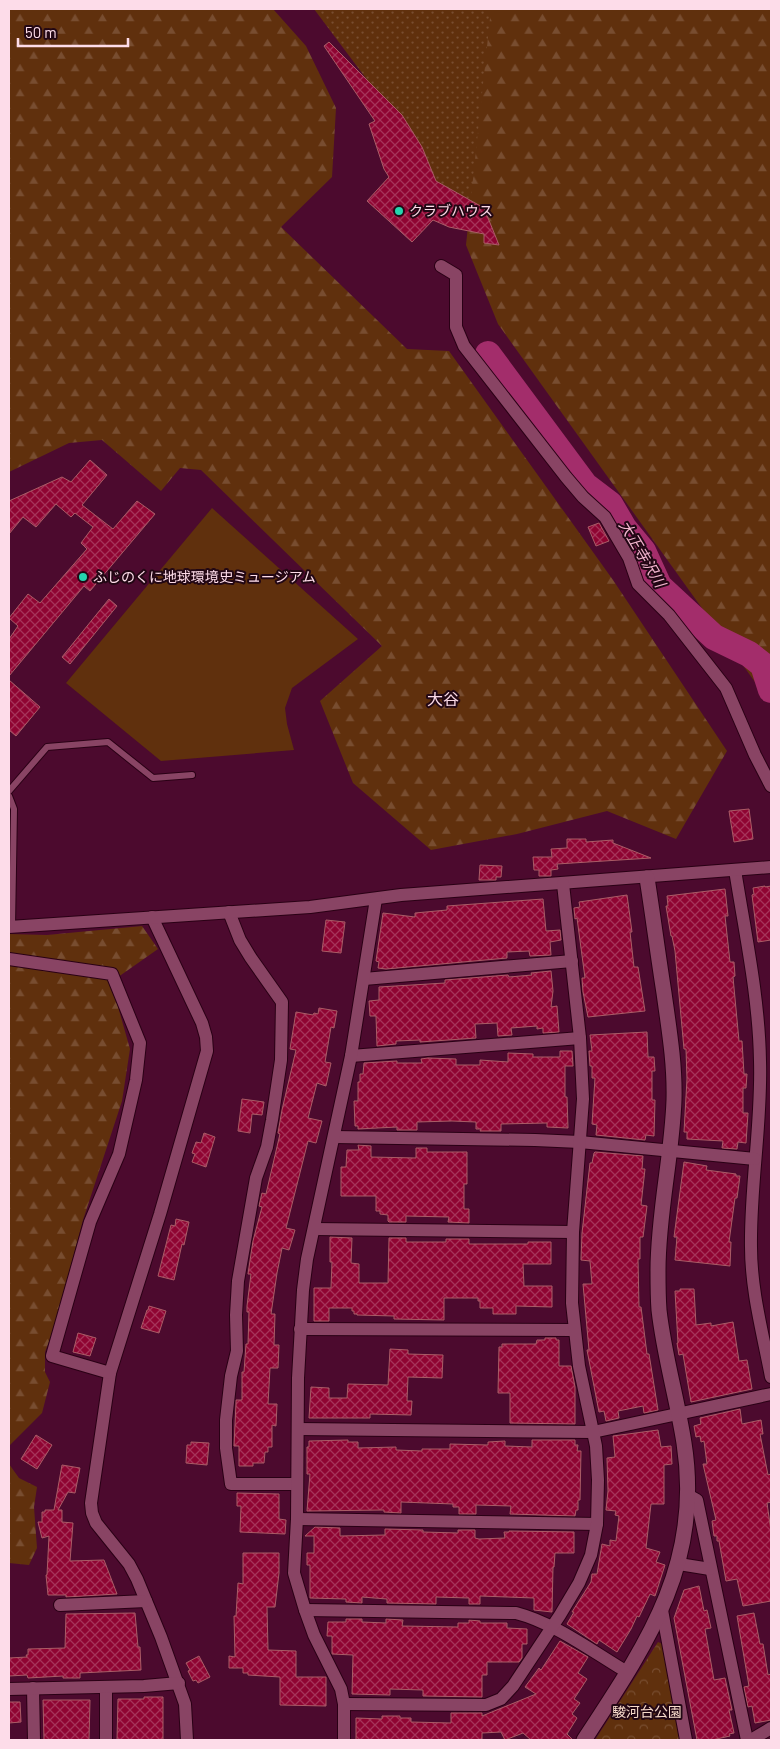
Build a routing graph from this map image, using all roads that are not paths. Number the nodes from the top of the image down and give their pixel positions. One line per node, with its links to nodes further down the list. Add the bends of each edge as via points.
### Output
1 (441, 266): 3 (street, via 456,275 456,327 464,346 566,477 605,517 629,558 638,584 673,620 726,688)
2 (192, 776): 4 (lane, via 153,778 108,742 99,742 46,747)
3 (771, 786)
4 (9, 791)
5 (9, 796): 13 (lane, via 14,809)
6 (771, 867): 7 (street)
7 (735, 870): 8 (street); 22 (street, via 755,1001 760,1061)
8 (647, 878): 9 (street); 21 (street, via 673,1058 674,1100)
9 (563, 884): 10 (street); 15 (street)
10 (376, 899): 11 (street); 16 (street)
11 (229, 912): 12 (street); 33 (street, via 240,940 282,1002 281,1060 272,1120 256,1178 238,1281 237,1351 226,1420 230,1484)
12 (152, 917): 13 (street); 27 (street, via 202,1023 207,1050)
13 (10, 927)
14 (9, 959): 27 (street, via 112,974 140,1043 136,1080 119,1154 90,1222 52,1356)
15 (572, 961): 16 (street); 17 (street)
16 (364, 979): 18 (street)
17 (580, 1038): 18 (street); 20 (street, via 583,1099)
18 (351, 1056): 19 (street)
19 (334, 1137): 20 (street); 23 (street)
20 (580, 1142): 21 (street); 24 (street)
21 (669, 1150): 22 (street); 30 (street, via 660,1241 659,1294 662,1332)
22 (755, 1159): 28 (street, via 751,1246 753,1284)
23 (314, 1229): 24 (street); 25 (street)
24 (573, 1232): 26 (street)
25 (300, 1328): 26 (street); 31 (street)
26 (574, 1330): 32 (street)
27 (110, 1373): 39 (street, via 92,1513 96,1523 129,1564)
28 (771, 1377)
29 (771, 1394): 30 (street)
30 (679, 1414): 32 (street); 34 (street, via 688,1469)
31 (298, 1429): 32 (street); 33 (street)
32 (593, 1432): 36 (street, via 598,1480)
33 (297, 1484): 35 (street)
34 (688, 1495): 37 (street); 38 (street, via 697,1500)
35 (297, 1519): 36 (street); 41 (street, via 294,1573)
36 (597, 1524): 43 (street, via 591,1555 579,1583)
37 (679, 1564): 38 (street); 42 (street)
38 (710, 1569): 57 (street)
39 (146, 1601): 40 (street); 45 (street)
40 (60, 1605)
41 (305, 1610): 43 (street, via 516,1612); 49 (street, via 341,1689)
42 (662, 1610): 44 (street); 56 (street)
43 (552, 1627): 44 (street); 49 (street, via 513,1686 501,1698 486,1705)
44 (627, 1672): 55 (street)
45 (179, 1683): 46 (street); 53 (street, via 185,1704)
46 (106, 1687): 47 (street); 52 (street)
47 (33, 1688): 48 (street); 51 (street)
48 (9, 1689)
49 (344, 1704): 54 (street)
50 (771, 1728): 58 (street)
51 (34, 1740)
52 (106, 1740)
53 (187, 1740)
54 (344, 1740)
55 (585, 1740)
56 (686, 1740)
57 (747, 1740)
58 (751, 1740)

